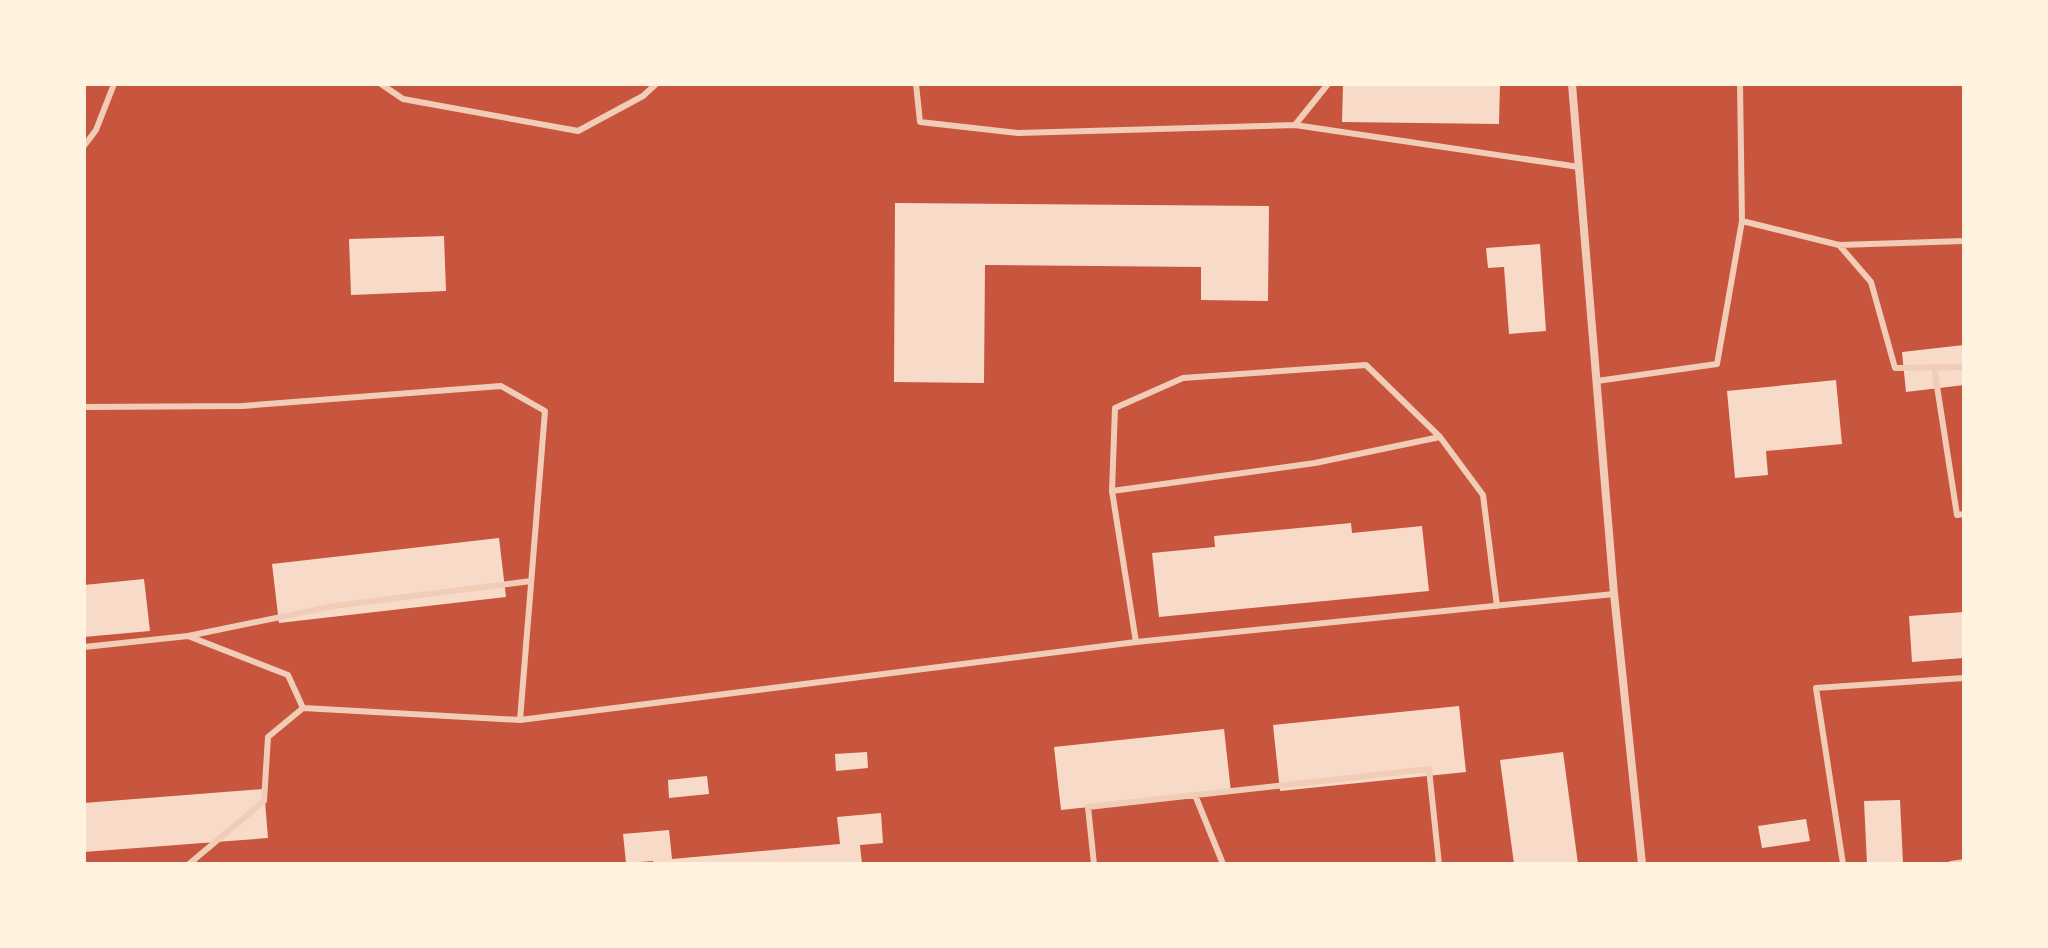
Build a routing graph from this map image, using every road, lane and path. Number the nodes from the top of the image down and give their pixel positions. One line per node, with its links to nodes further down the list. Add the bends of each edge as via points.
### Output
1 (114, 84): 9 (lane)
2 (381, 84): 3 (lane, via 403,99 578,131)
3 (656, 84)
4 (916, 84): 8 (lane, via 920,122 962,127 1018,133)
5 (1328, 84): 8 (lane)
6 (1572, 84): 10 (street)
7 (1740, 84): 11 (lane)
8 (1295, 125): 10 (lane)
9 (84, 146)
10 (1579, 167): 16 (street)
11 (1742, 221): 13 (lane); 16 (lane, via 1717,364)
12 (1964, 241): 13 (lane)
13 (1839, 245): 14 (lane, via 1871,282 1895,368)
14 (1934, 367): 15 (lane); 20 (lane, via 1957,515)
15 (1964, 367)
16 (1597, 381): 22 (street)
17 (84, 407): 21 (lane, via 242,406 501,386 545,411)
18 (1440, 437): 19 (lane, via 1315,463); 19 (lane, via 1366,365 1183,378 1115,408); 23 (lane, via 1483,495)
19 (1112, 491): 25 (lane)
20 (1964, 514)
21 (531, 581): 24 (lane, via 334,606); 29 (lane)
22 (1614, 594): 23 (lane); 36 (street)
23 (1497, 606): 25 (lane)
24 (188, 636): 26 (lane); 28 (lane, via 288,675)
25 (1136, 642): 29 (lane)
26 (84, 647)
27 (1964, 678): 37 (lane, via 1816,688)
28 (303, 708): 29 (lane); 32 (lane, via 268,737 264,801)
29 (520, 720)
30 (1195, 795): 33 (lane, via 1088,807); 34 (lane); 35 (lane, via 1429,769)
31 (1964, 862): 38 (lane)
32 (189, 864)
33 (1094, 864)
34 (1223, 864)
35 (1439, 864)
36 (1642, 864)
37 (1843, 864)
38 (1951, 864)

